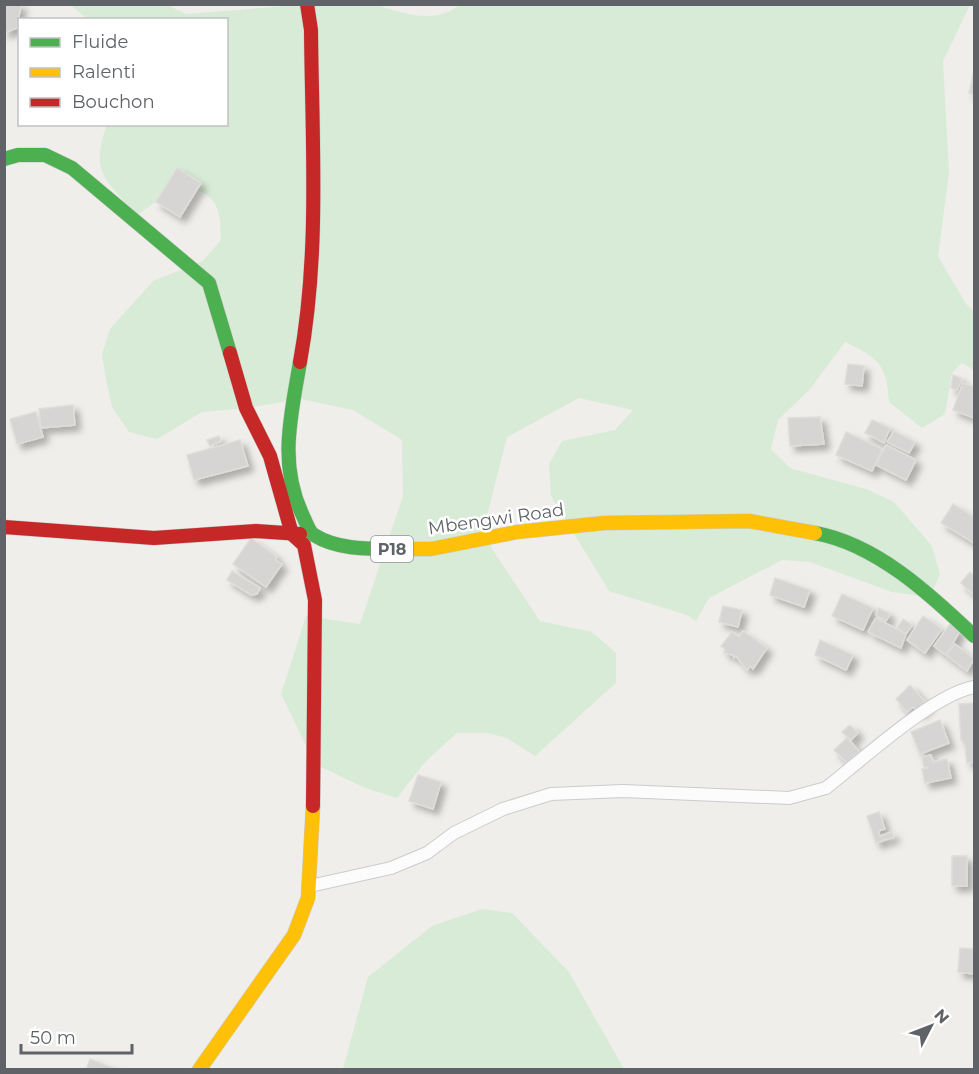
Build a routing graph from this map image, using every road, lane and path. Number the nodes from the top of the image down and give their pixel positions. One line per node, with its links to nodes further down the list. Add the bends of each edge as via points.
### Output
1 (307, 4): 5 (street, via 311,30 314,228 306,331 290,420 287,465 298,505)
2 (4, 159): 4 (street, via 45,155 72,168 209,283 246,408 270,456)
3 (4, 527): 4 (street, via 154,538 256,531)
4 (292, 534): 5 (street); 8 (street, via 304,544 315,600)
5 (312, 534): 6 (street, Mbengwi Road / P18, via 331,543 364,549 431,549 517,532 604,523 749,521 832,536 887,564)
6 (975, 636)
7 (975, 687): 8 (street, via 946,698 826,788 811,794 789,798 623,791 551,794 503,809 454,833 427,853 392,868)
8 (310, 886): 9 (street, via 294,935)
9 (199, 1070)

